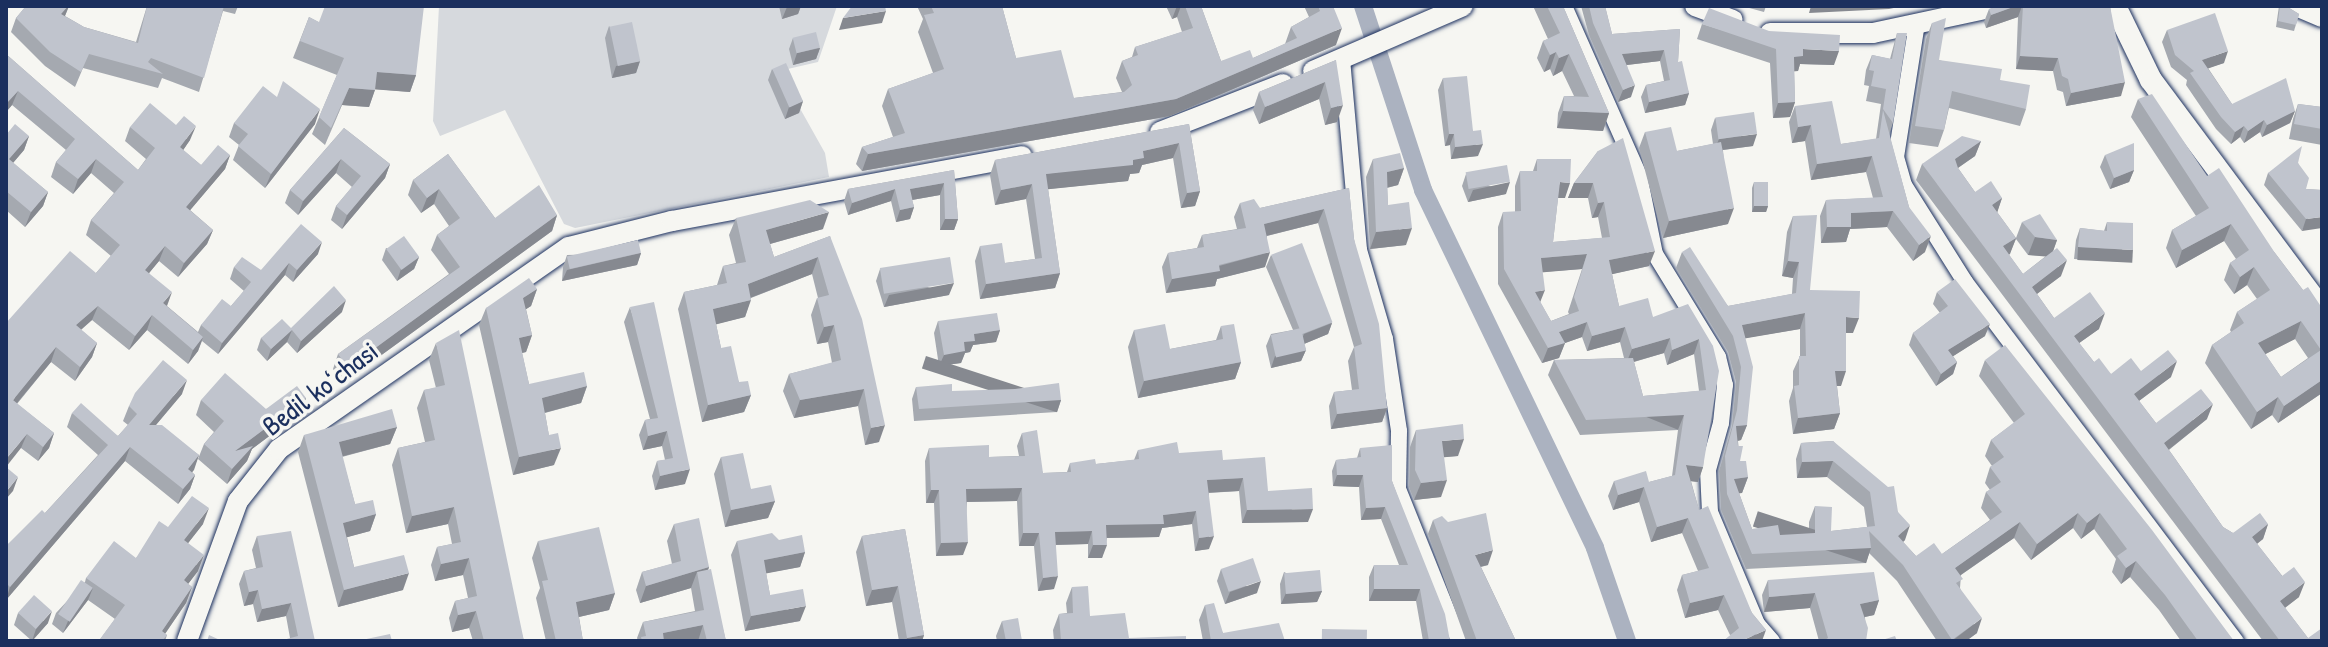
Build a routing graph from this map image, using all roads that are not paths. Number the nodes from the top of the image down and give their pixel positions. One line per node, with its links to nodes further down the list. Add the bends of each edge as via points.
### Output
1 (1463, 6): 9 (street)
2 (1564, 6): 15 (street, via 1639,175 1655,254 1718,357 1725,385 1708,470 1710,512 1757,624)
3 (1695, 6): 8 (street, via 1768,33 1873,33)
4 (1999, 6): 8 (street)
5 (2115, 6): 12 (main road, via 2151,80)
6 (2296, 6): 7 (street)
7 (2322, 17)
8 (1917, 23): 16 (street, via 1896,157 1904,185 1965,282)
9 (1342, 59): 10 (street, via 1174,129); 14 (street, via 1359,250 1385,339 1399,431 1398,489)
10 (1144, 135)
11 (1039, 153): 13 (street, Bedil koʻchasi, via 672,221 569,247 279,449 238,501)
12 (2322, 309)
13 (187, 641)
14 (1459, 641)
15 (1772, 641)
16 (2236, 641)

